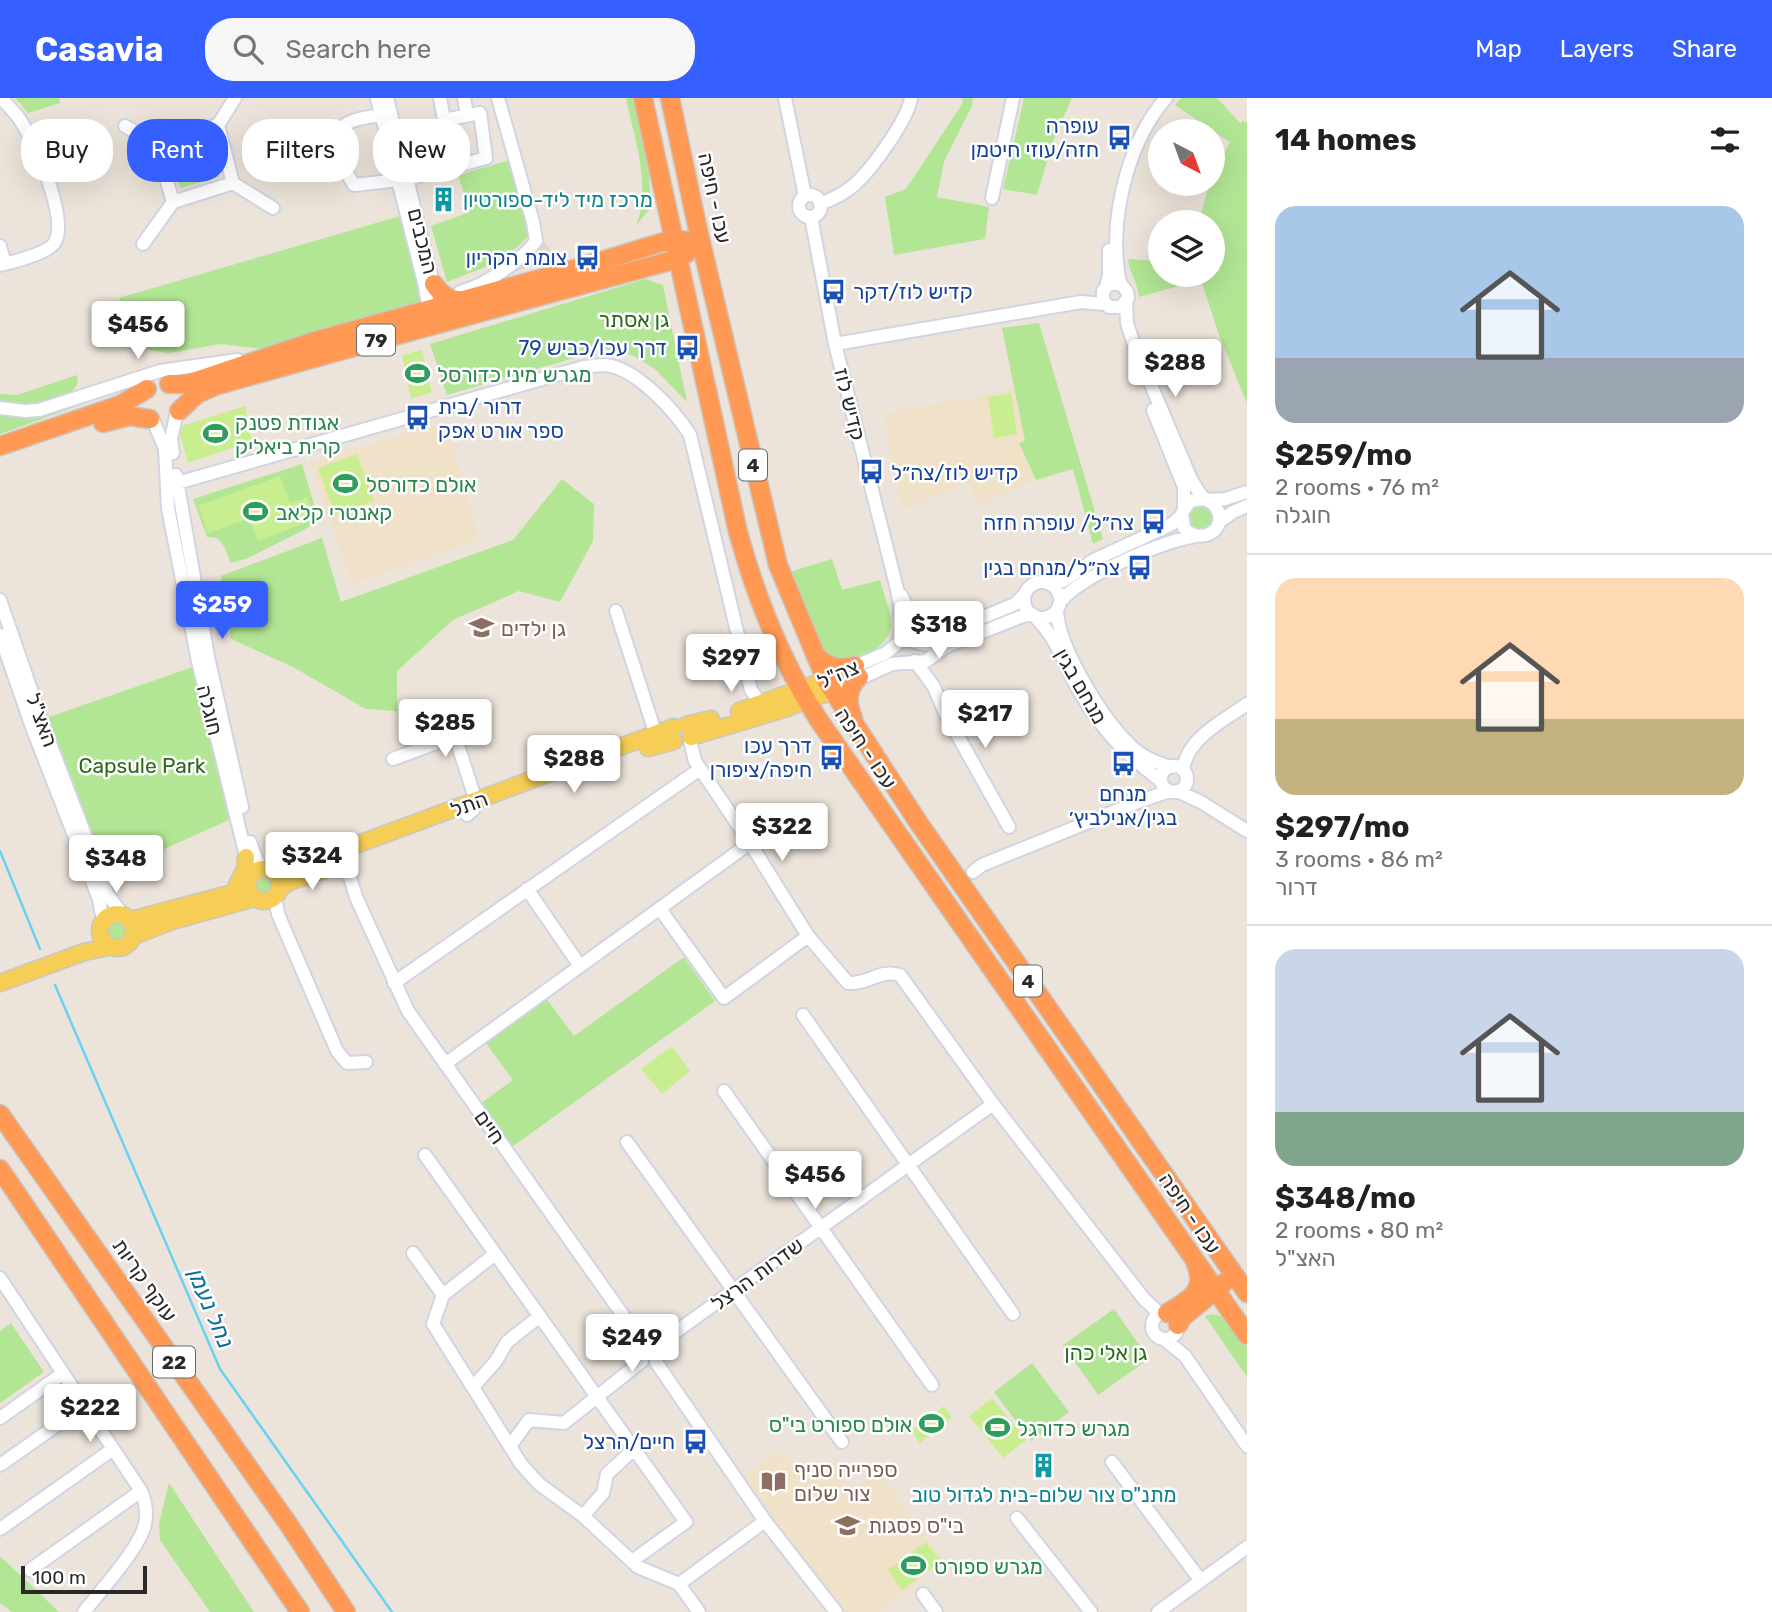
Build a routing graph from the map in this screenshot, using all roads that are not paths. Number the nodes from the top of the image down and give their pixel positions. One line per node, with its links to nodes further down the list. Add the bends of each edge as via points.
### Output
1 (1, 98): 46 (street, via 22,121 42,160 58,230 49,249)
2 (235, 98): 17 (street)
3 (377, 98): 15 (street, המכבים)
4 (387, 98): 19 (street, המכבים)
5 (440, 98): 20 (street)
6 (464, 98): 16 (street)
7 (498, 98): 38 (street)
8 (643, 98): 35 (highway, 4)
9 (670, 98): 41 (highway, עכו - חיפה / 4)
10 (785, 98): 31 (street)
11 (911, 98): 34 (street, via 892,137 866,172 840,196)
12 (1013, 98): 32 (street)
13 (1156, 98): 50 (street, via 1120,174 1110,227)
14 (1166, 98): 48 (street, via 1138,146 1123,194 1116,246)
15 (382, 115): 18 (street, המכבים); 27 (street, via 349,122 340,130 338,143 339,157 354,185)
16 (467, 115): 21 (street); 24 (street, via 480,113 486,158)
17 (222, 119)
18 (383, 119)
19 (391, 119)
20 (444, 119)
21 (449, 119)
22 (124, 126): 23 (street)
23 (127, 128)
24 (470, 162)
25 (228, 164): 30 (street)
26 (167, 182): 33 (street)
27 (383, 182)
28 (403, 182): 51 (street, המכבים, via 428,304)
29 (404, 182): 51 (street, המכבים)
30 (233, 183): 33 (street); 36 (street)
31 (805, 196): 34 (street, via 815,196); 37 (street, via 799,211)
32 (992, 198)
33 (173, 202): 42 (street)
34 (821, 204): 37 (street)
35 (666, 206): 40 (highway, 4); 44 (highway, via 652,237)
36 (273, 208)
37 (811, 217): 54 (street, קדיש לוז)
38 (533, 222): 39 (street); 51 (street, via 536,241 509,265 473,289)
39 (545, 234)
40 (673, 239): 41 (highway, 79); 44 (highway, 79); 45 (highway, 4)
41 (701, 243): 45 (highway, 79); 82 (highway, עכו - חיפה / 4, via 778,565)
42 (144, 244)
43 (0, 246): 46 (street)
44 (627, 254): 51 (highway, 79, via 460,300)
45 (677, 259): 47 (highway, 79); 49 (highway, 4)
46 (2, 265)
47 (650, 266): 49 (highway, via 667,269); 53 (highway, 79)
48 (1121, 284): 50 (street, via 1113,283); 52 (street, via 1128,293)
49 (685, 294): 90 (highway, 4, via 745,556 788,667)
50 (1106, 297): 52 (street, via 1118,309); 54 (street); 67 (street, via 1181,480)
51 (435, 298): 53 (street, via 437,318); 55 (highway, 79)
52 (1126, 303): 65 (street, via 1134,345 1191,479)
53 (414, 329): 59 (highway, 79, via 215,386 197,394)
54 (835, 344): 71 (street, קדיש לוז)
55 (276, 354): 56 (highway, 79, via 187,384); 58 (street, via 160,371 39,410)
56 (169, 384): 57 (highway, 79, via 157,383); 59 (highway, via 181,397)
57 (147, 389): 60 (highway, via 142,405); 61 (highway, 79, via 120,405)
58 (0, 408)
59 (177, 414): 60 (highway, 79, via 166,422); 63 (street, חוגלה, via 171,439)
60 (151, 419): 62 (highway, 79, via 122,417); 105 (street, חוגלה, via 165,449 168,508 198,661)
61 (0, 446)
62 (0, 456)
63 (177, 483): 89 (street, via 584,367 612,367 661,399 690,435); 108 (street, חוגלה, via 208,657)
64 (1247, 492): 65 (street)
65 (1206, 500): 67 (street, via 1193,500); 68 (street, via 1216,508)
66 (1247, 506): 68 (street)
67 (1183, 512): 69 (street, via 1186,530); 70 (street, via 1177,521)
68 (1219, 522): 69 (street, via 1210,534)
69 (1196, 536): 74 (street, via 1164,543 1097,575 1069,592)
70 (1051, 584): 72 (street, via 1036,583); 74 (street, via 1058,590)
71 (897, 589): 77 (street, קדיש לוז); 79 (street, קדיש לוז)
72 (1025, 594): 76 (street, via 1026,607); 77 (street, via 1015,604 955,629)
73 (0, 600): 112 (street, האצ"ל, via 108,895)
74 (1059, 606): 76 (street, via 1044,618); 98 (street, מנחם בגין, via 1057,622 1070,655 1110,721 1138,752)
75 (616, 611): 94 (street)
76 (1033, 615): 80 (street, צה"ל); 99 (street, מנחם בגין, via 1054,638 1080,694 1099,721 1131,759)
77 (919, 628): 79 (street, צה"ל); 81 (street, קדיש לוז)
78 (0, 635): 113 (street, האצ"ל, via 99,899)
79 (906, 636): 81 (street); 86 (street, צה"ל)
80 (958, 641): 81 (street); 83 (street, צה"ל)
81 (919, 643): 85 (street)
82 (813, 652): 86 (highway, via 830,666); 87 (highway, עכו - חיפה / 4)
83 (932, 656): 84 (street, צה"ל); 88 (street)
84 (915, 661): 85 (street, צה"ל); 88 (street)
85 (887, 666): 86 (street, צה"ל)
86 (857, 672): 87 (street, צה"ל); 93 (highway, via 848,701)
87 (829, 685): 90 (main road, צה"ל); 93 (highway, עכו - חיפה / 4)
88 (934, 687): 102 (street)
89 (751, 690): 90 (street, via 758,700); 91 (street)
90 (790, 697): 91 (main road, התל); 95 (main road, התל); 133 (highway, עכו - חיפה / 4)
91 (740, 710): 95 (main road, התל)
92 (1245, 710): 98 (street, via 1198,739)
93 (860, 734): 134 (highway, עכו - חיפה / 4)
94 (656, 735): 95 (main road, התל); 101 (main road, התל)
95 (682, 736): 97 (street); 101 (main road, התל)
96 (393, 759): 101 (street, via 455,736)
97 (697, 765): 104 (street); 109 (street)
98 (1180, 772): 99 (street, via 1163,772); 99 (street, via 1184,787); 100 (street, מנחם בגין)
99 (1167, 787): 100 (street, מנחם בגין); 107 (street)
100 (1201, 802): 103 (street, מנחם בגין)
101 (471, 808): 106 (main road, התל)
102 (1009, 827)
103 (1247, 831)
104 (750, 843): 111 (street); 114 (street)
105 (246, 857): 108 (street, חוגלה); 110 (main road, via 242,878)
106 (339, 861): 108 (main road, התל, via 289,882); 119 (street, חיים)
107 (972, 872)
108 (264, 886): 110 (main road, התל); 112 (main road, התל, via 172,921); 121 (street, via 337,1051 347,1063)
109 (527, 889): 116 (street); 119 (street)
110 (229, 894): 112 (main road, התל)
111 (660, 909): 114 (street, via 724,998); 116 (street)
112 (129, 923): 113 (main road, via 112,915); 115 (main road, via 132,941 123,948)
113 (101, 926): 115 (main road, via 103,942); 117 (main road)
114 (808, 936): 124 (street, via 848,983 887,972 901,975)
115 (109, 947): 117 (main road)
116 (580, 966): 122 (street)
117 (35, 970): 118 (main road)
118 (0, 983)
119 (394, 983): 122 (street, חיים)
120 (803, 1015): 128 (street)
121 (366, 1062)
122 (445, 1063): 146 (street, חיים)
123 (724, 1091): 130 (street)
124 (993, 1104): 128 (street, שדרות הרצל); 144 (street)
125 (0, 1114): 174 (highway, עוקף קריות / 22)
126 (627, 1142): 136 (street)
127 (425, 1155): 132 (street)
128 (908, 1165): 130 (street, שדרות הרצל); 142 (street)
129 (0, 1169): 173 (highway, 22)
130 (821, 1228): 136 (street, שדרות הרצל); 149 (street)
131 (413, 1253): 139 (street)
132 (495, 1254): 139 (street); 143 (street)
133 (1195, 1261): 137 (highway, עכו - חיפה / 4); 144 (highway, via 1199,1289)
134 (1229, 1267): 137 (highway, via 1228,1277); 138 (highway, עכו - חיפה / 4)
135 (0, 1278): 148 (street)
136 (733, 1291): 146 (street, שדרות הרצל); 154 (street)
137 (1216, 1291): 140 (highway); 141 (highway, עכו - חיפה / 4)
138 (1247, 1293)
139 (443, 1295): 150 (street, via 433,1324)
140 (1192, 1310): 141 (highway, via 1208,1305); 144 (highway)
141 (1230, 1312): 145 (highway, עכו - חיפה / 4)
142 (1013, 1314)
143 (540, 1316): 150 (street, via 507,1342); 151 (street)
144 (1166, 1324): 156 (street)
145 (1247, 1335)
146 (650, 1345): 147 (street, via 640,1350)
147 (649, 1362): 151 (street); 164 (street)
148 (62, 1374): 152 (street); 153 (street)
149 (932, 1385)
150 (473, 1387): 155 (street)
151 (597, 1397): 155 (street, via 564,1423 529,1420); 158 (street)
152 (83, 1406): 157 (street); 160 (street)
153 (0, 1418)
154 (842, 1442)
155 (510, 1446): 162 (street, via 539,1484)
156 (1247, 1446)
157 (113, 1449): 161 (street); 165 (street)
158 (634, 1449): 162 (street, via 607,1474 603,1493); 167 (street, via 686,1522)
159 (1112, 1462): 169 (street)
160 (0, 1465)
161 (141, 1491): 168 (street); 172 (street, via 145,1527)
162 (583, 1516): 167 (street)
163 (1017, 1518): 178 (street)
164 (765, 1521): 170 (street); 176 (street)
165 (0, 1529)
166 (1247, 1548): 169 (street)
167 (632, 1561): 170 (street)
168 (30, 1570)
169 (1201, 1581): 179 (street)
170 (679, 1584): 175 (street)
171 (923, 1594): 177 (street)
172 (83, 1612)
173 (300, 1612)
174 (346, 1612)
175 (699, 1612)
176 (836, 1612)
177 (936, 1612)
178 (1091, 1612)
179 (1158, 1612)

